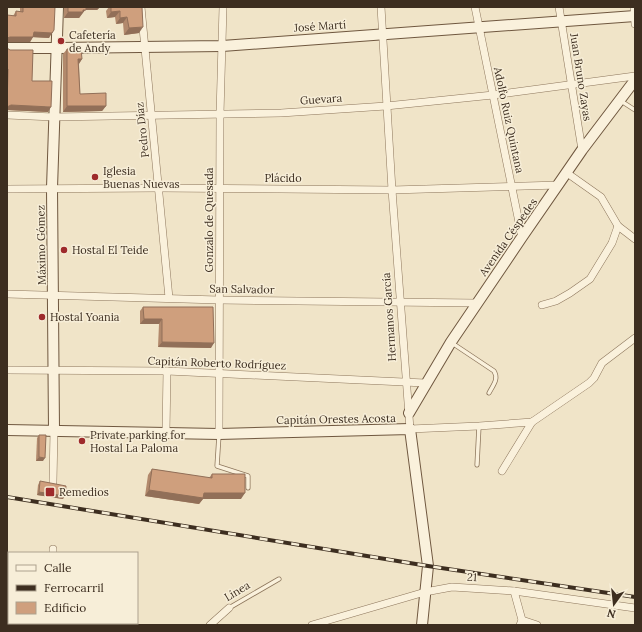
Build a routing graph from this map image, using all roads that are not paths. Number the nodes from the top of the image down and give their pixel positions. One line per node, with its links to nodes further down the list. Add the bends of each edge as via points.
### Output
1 (58, 7): 14 (street, Máximo Gómez)
2 (141, 7): 12 (street, Pedro Díaz)
3 (223, 7): 11 (street, Gonzalo de Quesada)
4 (381, 7): 10 (street, Hermanos García)
5 (475, 7): 9 (street, Adolfo Ruiz Quintana)
6 (559, 7): 8 (street, Juan Bruno Zayas)
7 (635, 16): 8 (street, José Martí)
8 (561, 22): 9 (street, José Martí); 17 (street, Juan Bruno Zayas)
9 (480, 28): 10 (street, José Martí); 18 (street, Adolfo Ruiz Quintana)
10 (382, 34): 11 (street, José Martí); 20 (street, Hermanos García)
11 (222, 46): 12 (street, José Martí); 22 (street, Gonzalo de Quesada)
12 (146, 47): 14 (street, José Martí); 24 (street, Pedro Díaz)
13 (7, 48): 14 (street, José Martí)
14 (58, 48): 25 (street, Máximo Gómez)
15 (635, 76): 17 (street, Guevara)
16 (635, 80): 19 (street, Avenida Céspedes)
17 (571, 84): 18 (street, Guevara); 26 (street, Juan Bruno Zayas)
18 (492, 95): 20 (street, Guevara); 29 (street, Adolfo Ruiz Quintana)
19 (620, 100): 21 (lane); 26 (street, Avenida Céspedes)
20 (386, 106): 22 (street, Guevara); 34 (street, Hermanos García)
21 (635, 110)
22 (220, 114): 24 (street, Guevara); 32 (street, Gonzalo de Quesada)
23 (7, 115): 25 (street, Guevara)
24 (151, 116): 25 (street, Guevara); 31 (street, Pedro Díaz)
25 (54, 117): 30 (street, Máximo Gómez)
26 (582, 150): 27 (street, Avenida Céspedes)
27 (567, 173): 28 (street, Avenida Céspedes); 35 (street, via 601,197)
28 (559, 184): 29 (street, Plácido); 36 (street, Avenida Céspedes)
29 (511, 186): 34 (street, Plácido); 36 (street, Adolfo Ruiz Quintana)
30 (52, 188): 31 (street, Plácido); 33 (street, Plácido); 39 (street, Máximo Gómez)
31 (159, 188): 32 (street, Plácido); 40 (street, Pedro Díaz)
32 (220, 188): 34 (street, Plácido); 41 (street, Gonzalo de Quesada)
33 (7, 189)
34 (392, 190): 42 (street, Hermanos García)
35 (618, 226): 37 (street); 44 (street, via 612,243 590,279 556,301)
36 (522, 237): 43 (street, Avenida Céspedes)
37 (635, 239)
38 (7, 294): 39 (street, San Salvador)
39 (54, 295): 40 (street, San Salvador); 48 (street, Máximo Gómez)
40 (169, 298): 41 (street, San Salvador)
41 (219, 300): 42 (street, San Salvador); 50 (street, Gonzalo de Quesada)
42 (401, 303): 43 (street, San Salvador); 51 (street, Hermanos García)
43 (477, 303): 46 (street, Avenida Céspedes)
44 (542, 305)
45 (635, 338): 55 (street, via 602,363 589,383)
46 (452, 342): 52 (street, Avenida Céspedes); 53 (lane, via 494,371 496,380)
47 (7, 370): 48 (street, Capitán Roberto Rodríguez)
48 (54, 371): 49 (street, Capitán Roberto Rodríguez); 59 (street, Máximo Gómez)
49 (167, 371): 50 (street, Capitán Roberto Rodríguez); 60 (street)
50 (219, 373): 51 (street, Capitán Roberto Rodríguez); 61 (street, Gonzalo de Quesada)
51 (406, 382): 52 (street, Capitán Roberto Rodríguez); 54 (street, Hermanos García)
52 (426, 384): 54 (street, Avenida Céspedes)
53 (489, 393)
54 (409, 413): 57 (street, Hermanos García)
55 (532, 422): 56 (street, Capitán Orestes Acosta); 63 (street)
56 (479, 426): 57 (street, Capitán Orestes Acosta); 62 (lane)
57 (410, 429): 61 (street, Capitán Orestes Acosta); 68 (street, Hermanos García, via 428,566)
58 (7, 430): 59 (street, Capitán Orestes Acosta)
59 (54, 430): 60 (street, Capitán Orestes Acosta); 64 (street, Máximo Gómez)
60 (166, 432): 61 (street, Capitán Orestes Acosta)
61 (219, 434): 65 (lane, via 217,466 248,476)
62 (477, 465)
63 (502, 471)
64 (53, 482)
65 (248, 488)
66 (278, 579): 69 (lane, Línea)
67 (514, 591): 68 (street, 21, via 452,587); 70 (street, 21); 71 (street)
68 (425, 592): 73 (street, 21); 74 (street, Hermanos García)
69 (229, 608): 72 (street, Línea)
70 (635, 608)
71 (521, 623): 75 (street)
72 (210, 625)
73 (312, 625)
74 (422, 625)
75 (537, 625)

